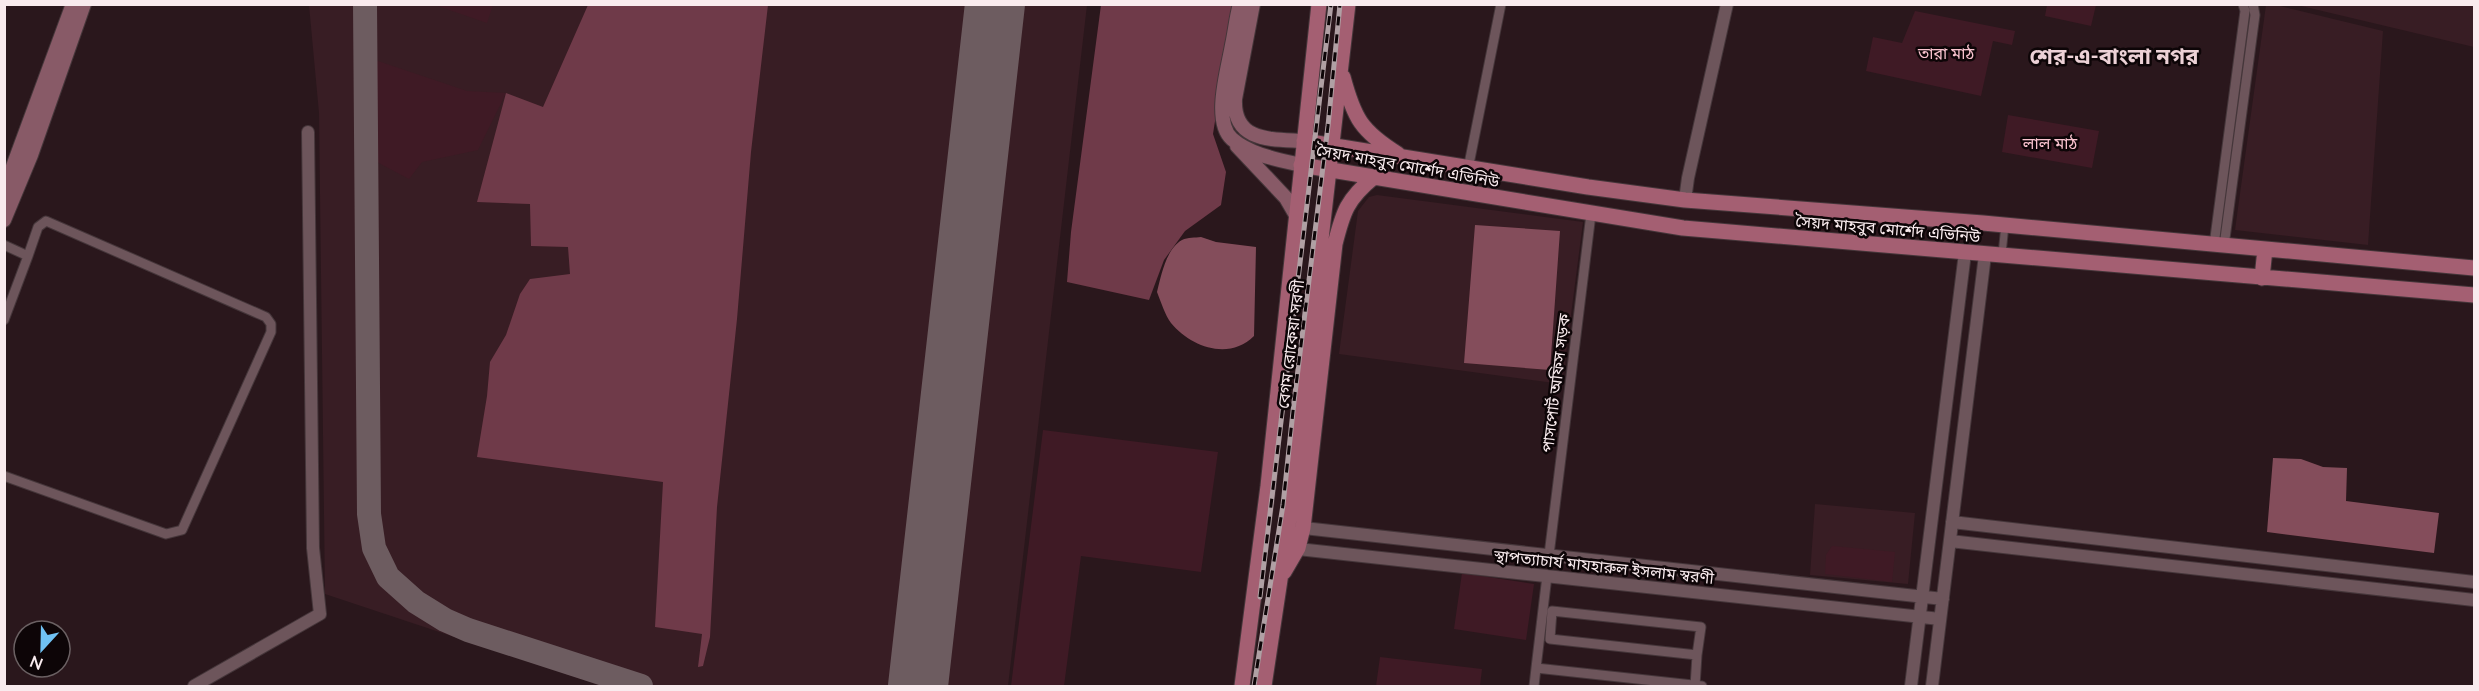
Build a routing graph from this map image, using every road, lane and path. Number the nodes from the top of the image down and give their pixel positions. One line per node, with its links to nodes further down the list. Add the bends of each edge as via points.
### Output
1 (74, 4): 22 (main road)
2 (84, 4): 26 (main road)
3 (1240, 4): 14 (main road, via 1222,101 1224,124)
4 (1253, 4): 15 (main road, via 1234,99 1236,114 1245,129 1257,136)
5 (1319, 4): 15 (main road, বেগম রোকেয়া সরণী)
6 (1348, 4): 11 (main road, বেগম রোকেয়া সরণী)
7 (1501, 4): 19 (street)
8 (1727, 4): 23 (street)
9 (2243, 4): 12 (street)
10 (2253, 4): 12 (street, via 2255,15)
11 (1340, 68): 16 (main road, বেগম রোকেয়া সরণী); 17 (main road, via 1361,125)
12 (2235, 123): 30 (street)
13 (308, 132): 62 (street, via 313,548 320,614)
14 (1231, 138): 18 (main road, via 1256,152); 25 (main road, via 1286,198)
15 (1304, 141): 16 (main road, সৈয়দ মাহবুব মোর্শেদ এভিনিউ); 18 (main road, বেগম রোকেয়া সরণী)
16 (1330, 145): 17 (main road, সৈয়দ মাহবুব মোর্শেদ এভিনিউ); 20 (main road, বেগম রোকেয়া সরণী)
17 (1402, 157): 19 (main road, সৈয়দ মাহবুব মোর্শেদ এভিনিউ)
18 (1302, 165): 20 (main road, সৈয়দ মাহবুব মোর্শেদ এভিনিউ); 25 (main road, বেগম রোকেয়া সরণী)
19 (1468, 169): 23 (main road, সৈয়দ মাহবুব মোর্শেদ এভিনিউ)
20 (1329, 170): 21 (main road, সৈয়দ মাহবুব মোর্শেদ এভিনিউ); 42 (main road, বেগম রোকেয়া সরণী)
21 (1374, 177): 24 (main road, সৈয়দ মাহবুব মোর্শেদ এভিনিউ); 42 (main road, via 1345,208 1335,244)
22 (4, 191)
23 (1685, 200): 27 (main road, সৈয়দ মাহবুব মোর্শেদ এভিনিউ); 28 (main road)
24 (1591, 214): 28 (main road, সৈয়দ মাহবুব মোর্শেদ এভিনিউ); 46 (street, পাসপোর্ট অফিস সড়ক)
25 (1297, 217): 63 (main road, বেগম রোকেয়া সরণী)
26 (4, 220)
27 (2005, 225): 30 (main road, সৈয়দ মাহবুব মোর্শেদ এভিনিউ); 33 (street)
28 (1683, 228): 34 (main road, সৈয়দ মাহবুব মোর্শেদ এভিনিউ)
29 (4, 245): 32 (street)
30 (2219, 245): 31 (main road, সৈয়দ মাহবুব মোর্শেদ এভিনিউ)
31 (2265, 249): 36 (main road, সৈয়দ মাহবুব মোর্শেদ এভিনিউ); 37 (main road)
32 (28, 256): 39 (street); 40 (street, via 38,227 46,221 266,317 271,333 182,530 166,534)
33 (2002, 256): 35 (main road, সৈয়দ মাহবুব মোর্শেদ এভিনিউ); 37 (main road, সৈয়দ মাহবুব মোর্শেদ এভিনিউ)
34 (1964, 259): 35 (main road, সৈয়দ মাহবুব মোর্শেদ এভিনিউ); 53 (street)
35 (1984, 261): 41 (street)
36 (2475, 268)
37 (2262, 278): 38 (main road, সৈয়দ মাহবুব মোর্শেদ এভিনিউ)
38 (2475, 295)
39 (4, 320)
40 (4, 476)
41 (1952, 522): 43 (street); 44 (street)
42 (1295, 527): 45 (main road, বেগম রোকেয়া সরণী); 46 (street, স্থাপত্যাচার্য মাযহারুল ইসলাম স্বরণী)
43 (1950, 541): 47 (street); 55 (street)
44 (2140, 544): 47 (street); 48 (street)
45 (1291, 548): 49 (street, স্থাপত্যাচার্য মাযহারুল ইসলাম স্বরণী); 64 (main road, বেগম রোকেয়া সরণী, via 1281,577)
46 (1549, 555): 49 (street); 50 (street, স্থাপত্যাচার্য মাযহারুল ইসলাম স্বরণী)
47 (2139, 562): 51 (street)
48 (2297, 562): 51 (street); 52 (street)
49 (1546, 576): 54 (street, স্থাপত্যাচার্য মাযহারুল ইসলাম স্বরণী); 60 (street)
50 (1758, 579): 53 (street, স্থাপত্যাচার্য মাযহারুল ইসলাম স্বরণী); 54 (street)
51 (2295, 580): 56 (street)
52 (2475, 582)
53 (1923, 597): 55 (street, স্থাপত্যাচার্য মাযহারুল ইসলাম স্বরণী); 57 (street)
54 (1756, 599): 57 (street, স্থাপত্যাচার্য মাযহারুল ইসলাম স্বরণী)
55 (1943, 599): 58 (street)
56 (2475, 600)
57 (1920, 617): 58 (street, স্থাপত্যাচার্য মাযহারুল ইসলাম স্বরণী); 66 (street)
58 (1940, 619): 67 (street)
59 (1697, 655): 59 (street, via 1550,639 1552,611 1701,627); 61 (street)
60 (1536, 668): 61 (street); 65 (street)
61 (1699, 686)
62 (194, 687)
63 (1242, 687)
64 (1264, 687)
65 (1534, 687)
66 (1911, 687)
67 (1932, 687)

